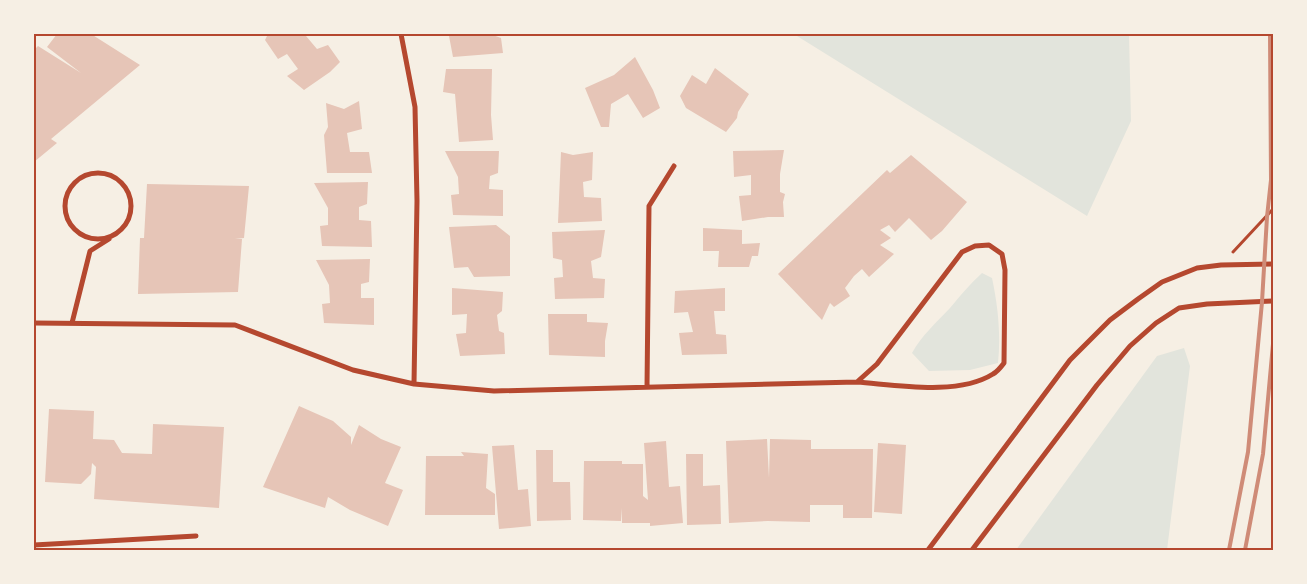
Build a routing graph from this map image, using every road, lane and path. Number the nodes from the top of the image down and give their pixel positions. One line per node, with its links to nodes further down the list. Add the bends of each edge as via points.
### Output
1 (401, 34): 11 (street, via 415,107 418,201)
2 (674, 166): 12 (street, via 649,206)
3 (1273, 209): 6 (path)
4 (116, 234): 4 (street, via 130,217 130,196 125,186 107,174 85,176 76,182 65,201 69,222 76,231 95,239 106,239); 9 (street, via 90,251)
5 (1273, 264): 6 (street)
6 (1221, 265): 15 (street, via 1197,268 1162,282 1110,320 1070,360)
7 (1273, 301): 16 (street, via 1179,308 1156,322 1130,346 1097,385)
8 (34, 323): 9 (street)
9 (72, 323): 11 (street, via 235,325 354,370)
10 (857, 382): 10 (street, via 930,388 972,384 994,374 1004,363 1005,270 1002,254 989,245 975,246 962,252 877,364); 12 (street)
11 (414, 384): 12 (street, via 494,390)
12 (647, 387)
13 (196, 536): 14 (street)
14 (34, 545)
15 (928, 550)
16 (972, 550)

